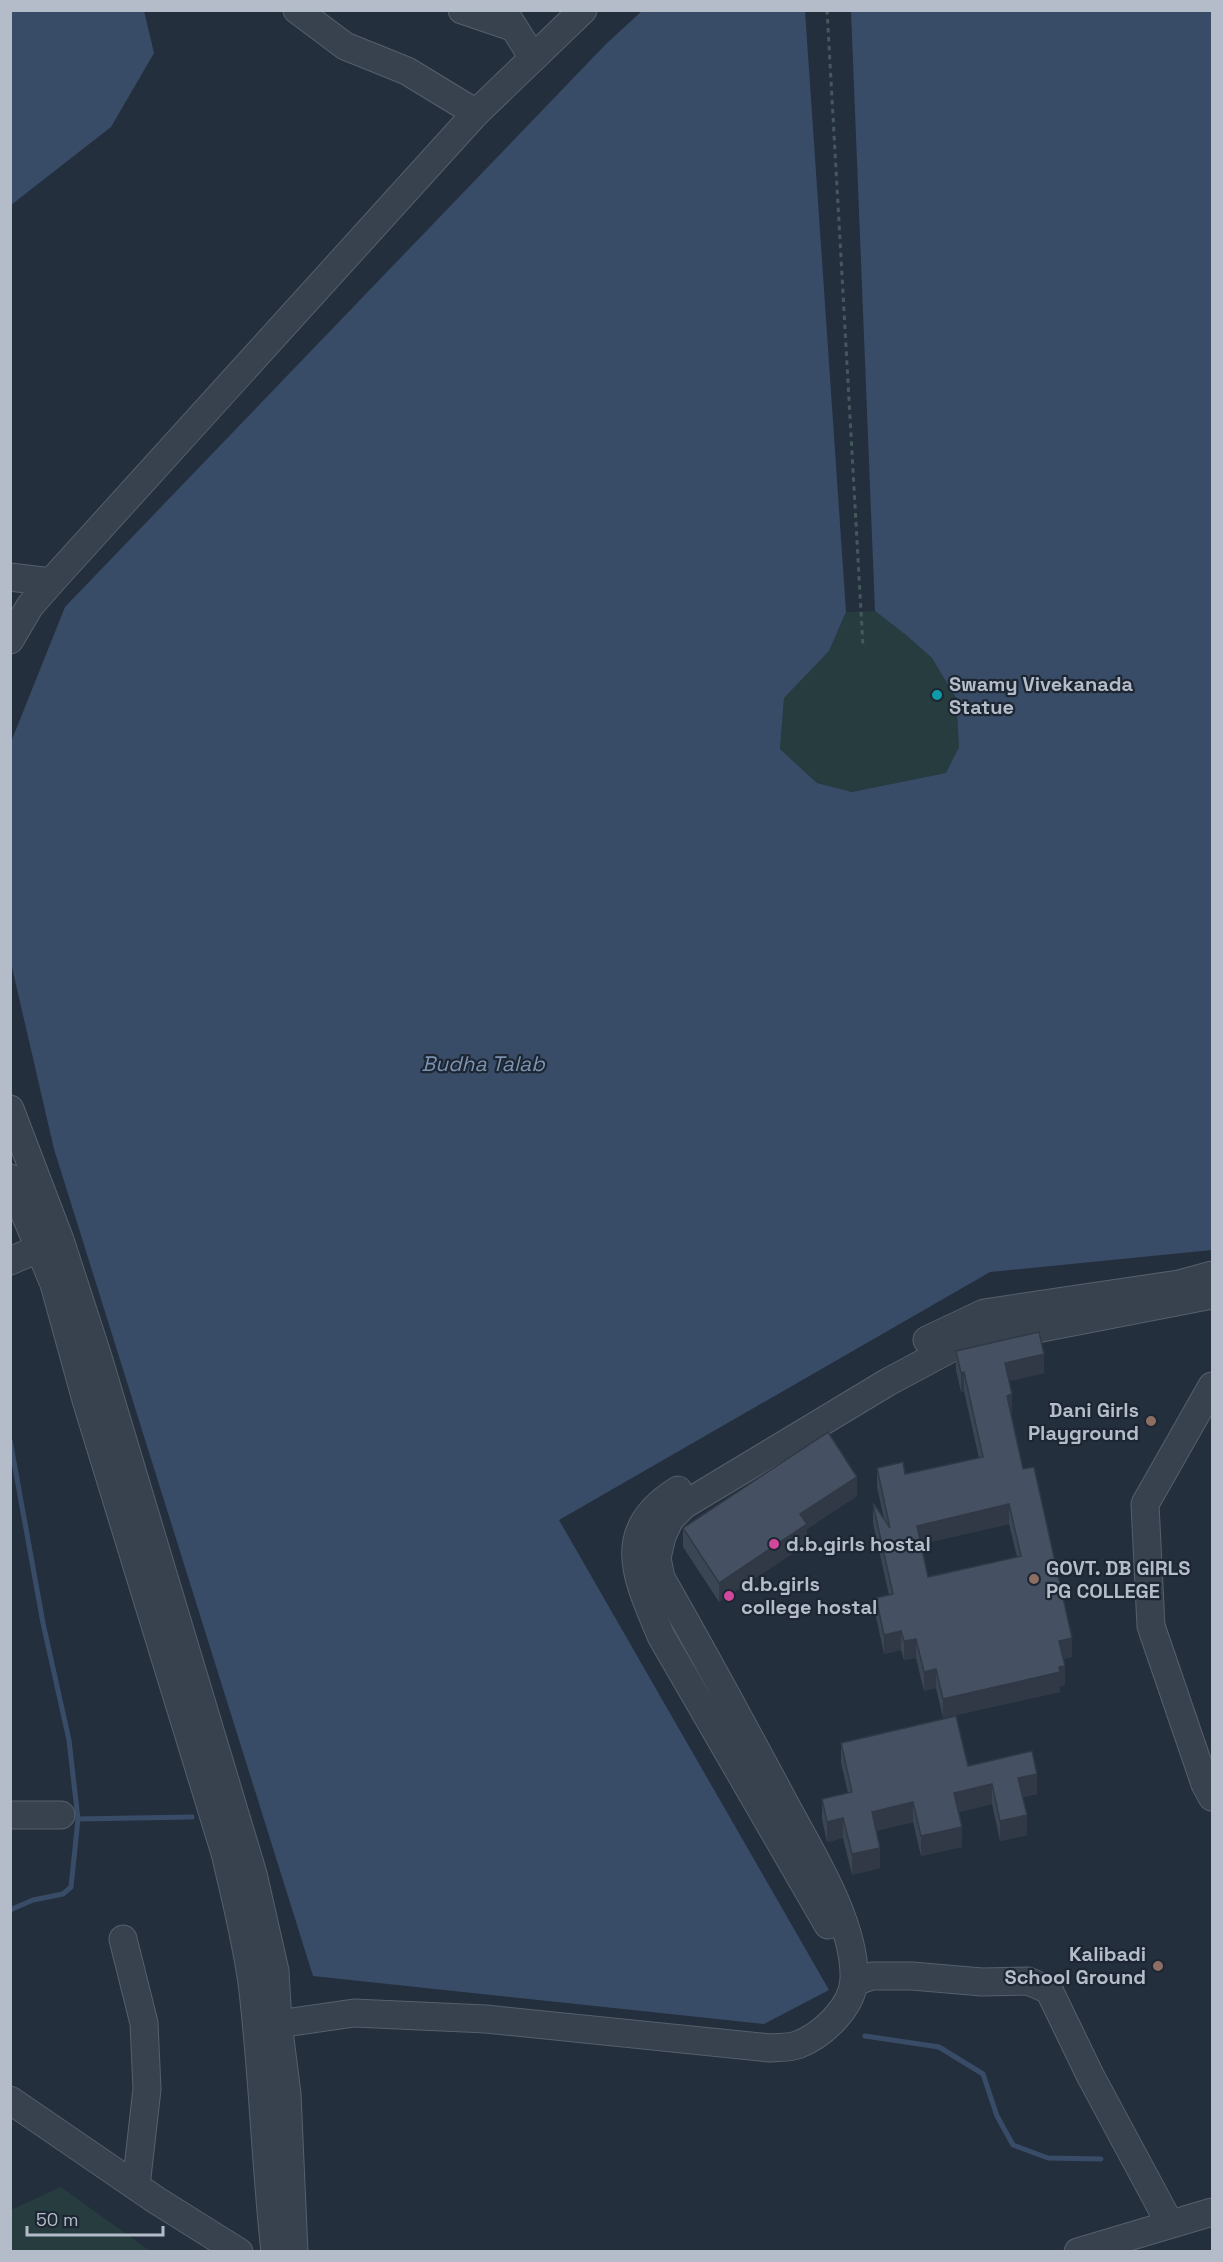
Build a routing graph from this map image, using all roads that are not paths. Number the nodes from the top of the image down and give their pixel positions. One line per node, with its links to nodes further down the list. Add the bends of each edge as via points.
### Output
1 (297, 10): 6 (street, via 345,46 407,70)
2 (462, 10): 4 (street)
3 (583, 10): 5 (street)
4 (508, 19): 5 (street)
5 (533, 58): 6 (street)
6 (476, 113): 8 (street)
7 (10, 578): 8 (street)
8 (51, 582): 9 (street, via 30,606)
9 (10, 640)
10 (10, 1109): 12 (street)
11 (10, 1178): 12 (street)
12 (50, 1244): 13 (street); 23 (street, via 54,1284 86,1400 225,1853 251,1980)
13 (10, 1261)
14 (1212, 1275): 22 (street, via 1179,1284 984,1313 922,1343 731,1457 665,1498 644,1522 634,1560 643,1592 662,1636 833,1934 844,1967)
15 (1212, 1295): 21 (street, via 959,1344 703,1493 670,1519 657,1558 662,1578 821,1873 842,1918)
16 (1212, 1386): 17 (street, via 1145,1504 1151,1626)
17 (1212, 1797)
18 (10, 1815): 19 (street)
19 (62, 1815)
20 (123, 1939): 25 (street, via 145,2034 147,2089)
21 (854, 1982): 22 (street); 27 (street, via 872,1976 912,1976 1028,1981 1049,1990)
22 (843, 2010): 23 (street, via 822,2032 796,2045 770,2048 486,2019 409,2015 354,2013)
23 (267, 2025): 29 (street); 30 (street, via 287,2094)
24 (10, 2100): 25 (street)
25 (136, 2186): 28 (street)
26 (1212, 2212): 27 (street)
27 (1170, 2224): 31 (street)
28 (239, 2252)
29 (275, 2252)
30 (294, 2252)
31 (1078, 2252)

